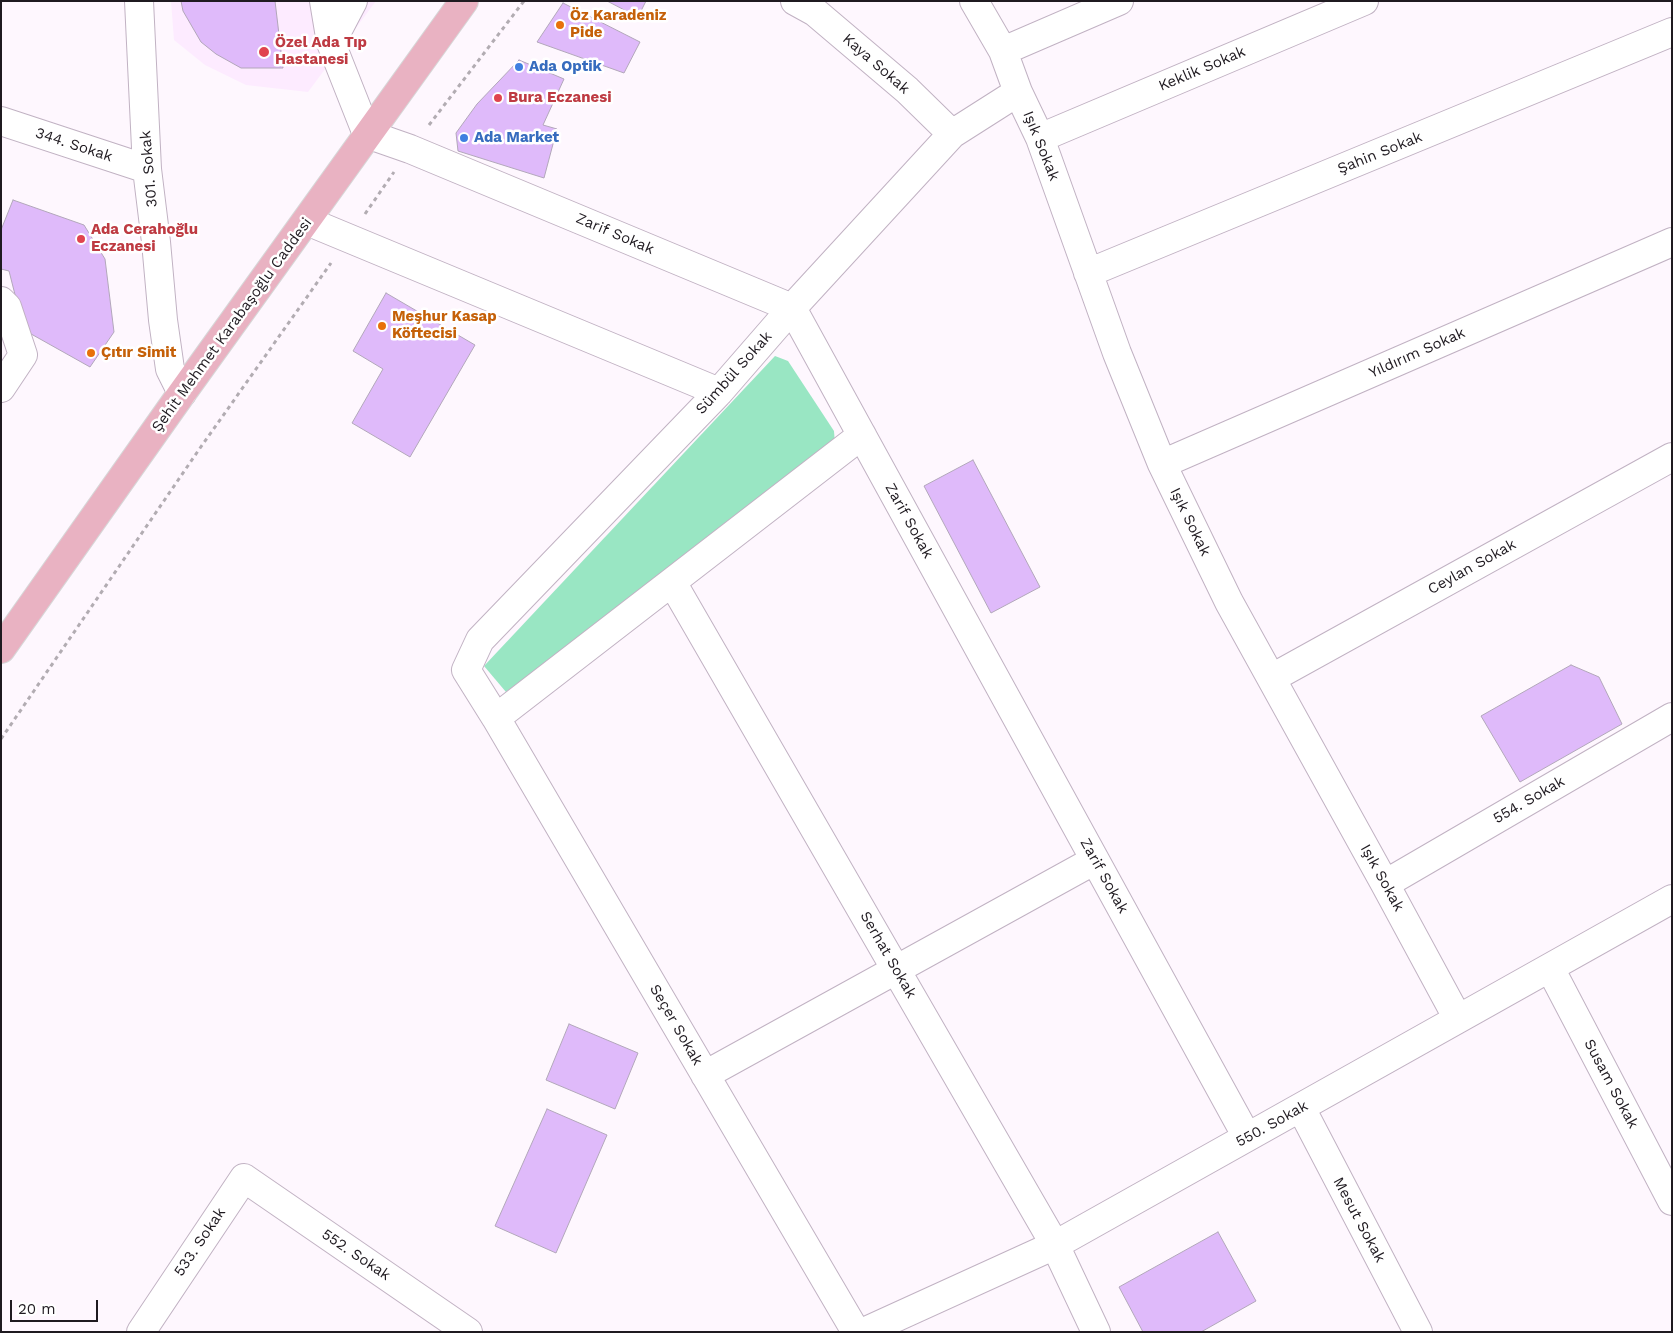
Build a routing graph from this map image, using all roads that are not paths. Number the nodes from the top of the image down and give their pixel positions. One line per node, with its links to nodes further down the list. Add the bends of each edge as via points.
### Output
1 (139, 1): 17 (street, 301. Sokak)
2 (324, 1): 10 (street)
3 (353, 1): 10 (street)
4 (464, 1): 14 (main road, Şehit Mehmet Karabaşoğlu Caddesi)
5 (795, 1): 15 (street, Kaya Sokak, via 816,12 907,90)
6 (974, 1): 11 (street, Işık Sokak)
7 (1119, 1): 11 (street)
8 (1364, 1): 16 (street, Keklik Sokak)
9 (1672, 32): 20 (street, Şahin Sokak)
10 (331, 43): 14 (street)
11 (1003, 51): 12 (street, Işık Sokak)
12 (1018, 92): 15 (street, Sümbül Sokak); 16 (street, Işık Sokak)
13 (1, 121): 17 (street, 344. Sokak)
14 (367, 134): 18 (main road, Şehit Mehmet Karabaşoğlu Caddesi); 22 (street, Zarif Sokak)
15 (952, 134): 22 (street, Sümbül Sokak)
16 (1040, 138): 20 (street, Işık Sokak)
17 (147, 169): 25 (street, 301. Sokak, via 170,369)
18 (307, 220): 24 (street); 25 (main road, Şehit Mehmet Karabaşoğlu Caddesi)
19 (1672, 242): 28 (street, Yıldırım Sokak)
20 (1088, 273): 28 (street, Işık Sokak, via 1116,353)
21 (1, 301): 23 (street, via 23,355)
22 (792, 308): 24 (street, Sümbül Sokak); 26 (street, Zarif Sokak)
23 (1, 388)
24 (719, 392): 31 (street, Sümbül Sokak, via 480,640)
25 (182, 393): 30 (main road, Şehit Mehmet Karabaşoğlu Caddesi)
26 (862, 435): 29 (street); 35 (street, Zarif Sokak)
27 (1672, 457): 32 (street, Ceylan Sokak)
28 (1162, 464): 32 (street, Işık Sokak, via 1229,602)
29 (672, 582): 34 (street); 39 (street, Serhat Sokak)
30 (1, 649)
31 (466, 670): 34 (street, Seçer Sokak)
32 (1272, 678): 36 (street, Işık Sokak)
33 (1672, 717): 36 (street, 554. Sokak)
34 (496, 718): 41 (street, Seçer Sokak)
35 (1095, 860): 39 (street); 43 (street, Zarif Sokak)
36 (1386, 884): 40 (street, Işık Sokak)
37 (1672, 899): 38 (street, 550. Sokak)
38 (1550, 968): 40 (street, 550. Sokak); 45 (street, Susam Sokak)
39 (897, 969): 41 (street); 46 (street, Serhat Sokak)
40 (1458, 1019): 42 (street, 550. Sokak)
41 (706, 1075): 49 (street, Seçer Sokak)
42 (1301, 1108): 43 (street, 550. Sokak); 52 (street, Mesut Sokak)
43 (1247, 1137): 46 (street, 550. Sokak)
44 (244, 1178): 47 (street, 533. Sokak); 48 (street, 552. Sokak)
45 (1672, 1201)
46 (1055, 1245): 50 (street, 550. Sokak); 51 (street, Serhat Sokak)
47 (140, 1332)
48 (468, 1332)
49 (856, 1332)
50 (864, 1332)
51 (1096, 1332)
52 (1418, 1332)

